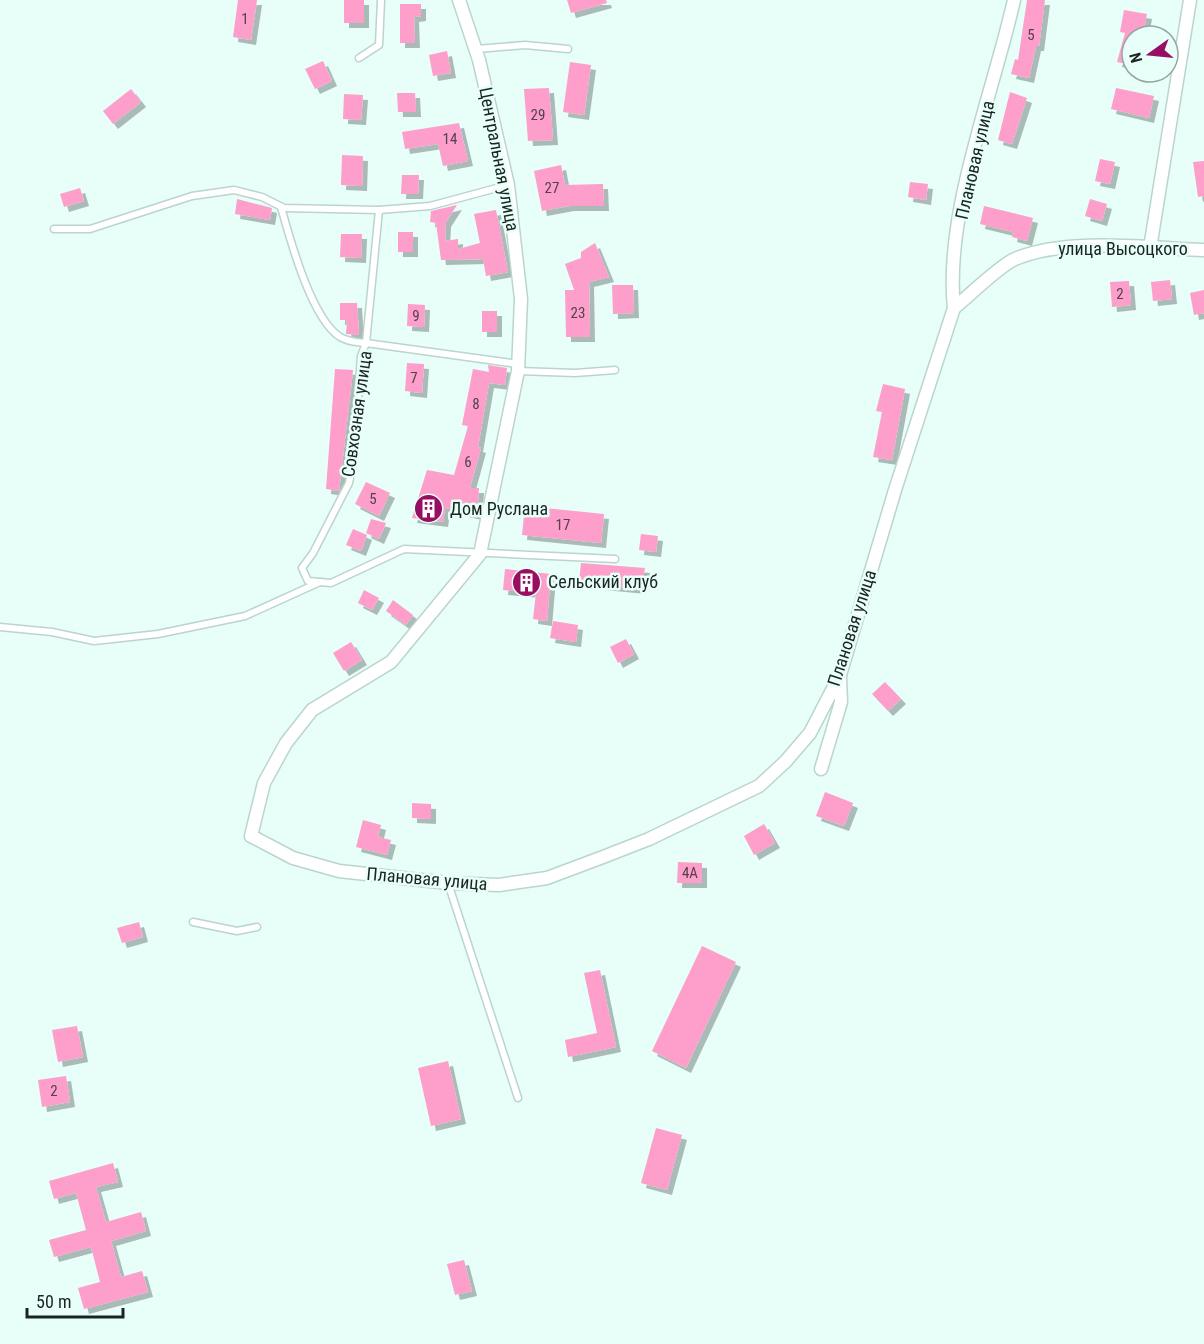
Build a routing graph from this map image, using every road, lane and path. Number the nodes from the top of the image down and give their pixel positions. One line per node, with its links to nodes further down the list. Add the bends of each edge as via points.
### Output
1 (381, 0): 7 (lane, via 379,45)
2 (459, 0): 5 (street, Центральная улица)
3 (1014, 0): 14 (street, Плановая улица, via 967,180 951,278)
4 (1190, 0): 12 (street)
5 (475, 49): 6 (lane, via 525,45); 8 (street, Центральная улица)
6 (568, 49)
7 (359, 58)
8 (508, 185): 10 (lane, via 430,206); 16 (street, Центральная улица, via 521,299)
9 (281, 207): 10 (lane); 11 (lane, via 234,190 192,196 90,229); 15 (lane, via 313,301 337,335 349,342)
10 (380, 210): 15 (lane, Совхозная улица)
11 (54, 229)
12 (1150, 248): 13 (street, улица Высоцкого); 14 (street, улица Высоцкого, via 1048,249 1013,259)
13 (1204, 250)
14 (954, 308): 22 (street, Плановая улица)
15 (366, 343): 16 (lane, Совхозная улица); 20 (lane, Совхозная улица, via 361,356 349,483 302,568 308,581)
16 (519, 368): 17 (lane, Совхозная улица, via 575,373); 18 (street, Центральная улица)
17 (615, 370)
18 (480, 554): 19 (lane); 20 (lane, via 404,549 331,583); 24 (street, Центральная улица, via 391,662 312,710 286,743 264,783)
19 (615, 559)
20 (320, 582): 21 (lane, via 245,616 158,633 94,641)
21 (0, 627)
22 (840, 675): 23 (street, via 841,702); 25 (street, Плановая улица, via 810,733 759,786 650,839 546,878 498,885)
23 (821, 770)
24 (251, 836): 25 (street, Плановая улица, via 293,858 339,871)
25 (448, 883): 28 (lane)
26 (193, 922): 27 (lane, via 237,932)
27 (257, 927)
28 (518, 1098)

